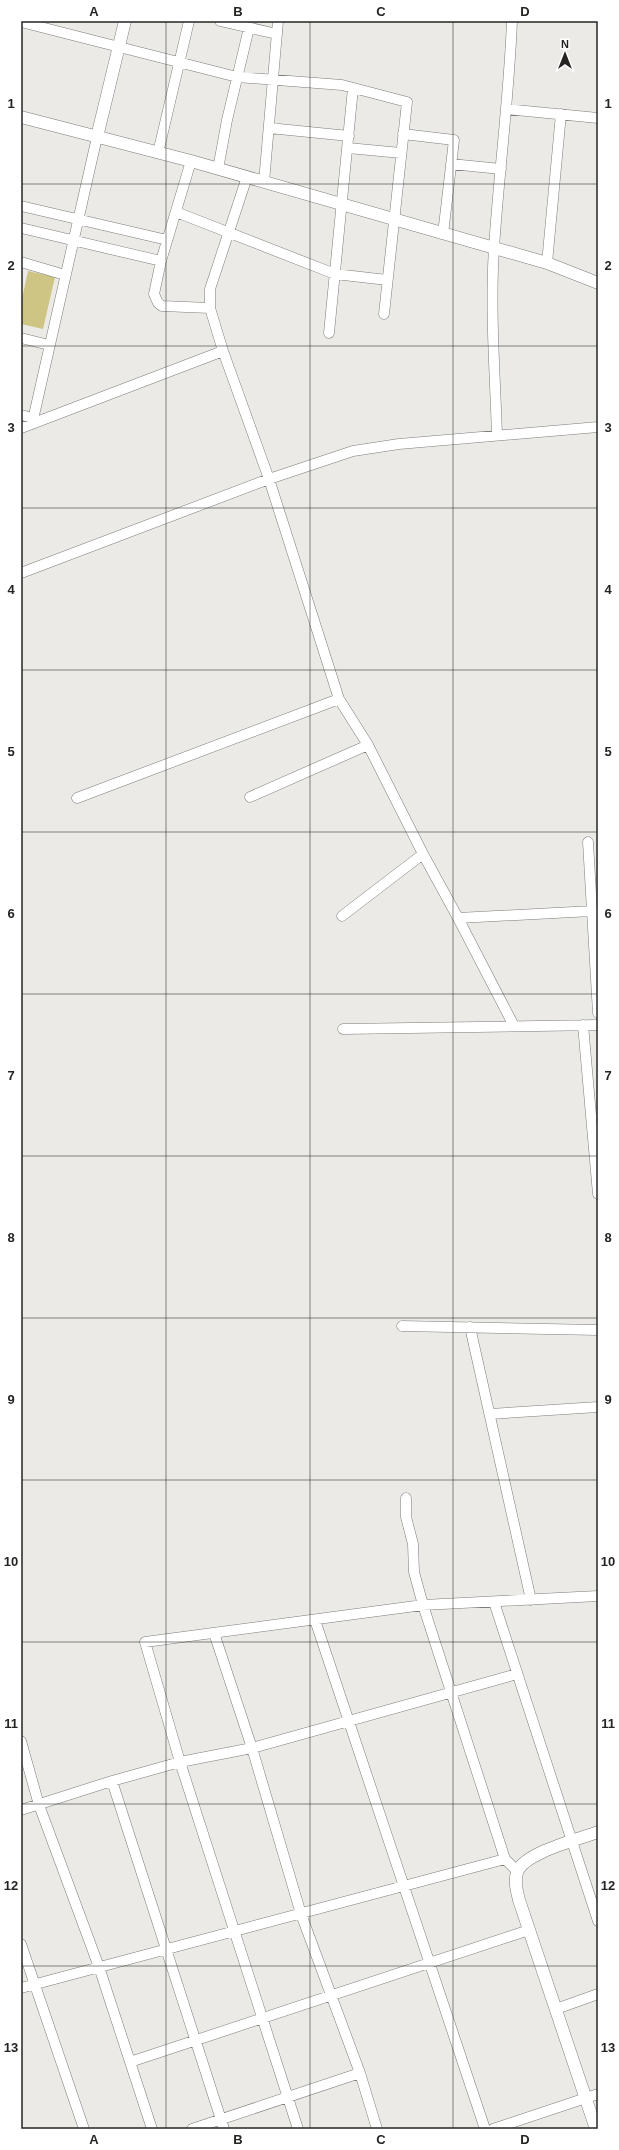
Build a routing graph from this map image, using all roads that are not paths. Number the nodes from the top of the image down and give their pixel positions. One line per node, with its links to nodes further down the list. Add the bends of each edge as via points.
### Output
1 (125, 21): 9 (street)
2 (189, 21): 10 (street)
3 (220, 21): 7 (street)
4 (278, 21): 8 (street)
5 (512, 21): 14 (street)
6 (21, 22): 9 (street)
7 (249, 28): 8 (street); 11 (street)
8 (277, 34): 12 (street)
9 (118, 47): 10 (street); 21 (street)
10 (180, 62): 11 (street); 23 (street)
11 (237, 77): 12 (street); 27 (street)
12 (273, 80): 13 (street); 18 (street)
13 (353, 88): 19 (street, via 407,102); 20 (street)
14 (506, 109): 15 (street); 28 (street)
15 (561, 114): 17 (street); 44 (street)
16 (21, 117): 21 (street)
17 (598, 118)
18 (269, 128): 20 (street); 30 (street)
19 (403, 134): 24 (street); 26 (street, via 454,140)
20 (349, 136): 22 (street)
21 (97, 137): 23 (street); 34 (street)
22 (348, 148): 24 (street); 31 (street)
23 (158, 153): 25 (street)
24 (401, 153): 35 (street)
25 (191, 162): 27 (street); 33 (street)
26 (451, 164): 28 (street); 38 (street)
27 (218, 169): 29 (street)
28 (501, 169): 41 (street)
29 (247, 177): 30 (street); 37 (street)
30 (264, 182): 31 (street)
31 (342, 205): 35 (street); 45 (street)
32 (21, 206): 34 (street)
33 (176, 212): 37 (street); 39 (street)
34 (78, 219): 39 (street); 40 (street)
35 (394, 219): 38 (street); 47 (street)
36 (21, 228): 40 (street)
37 (230, 233): 45 (street); 49 (street, via 212,283)
38 (443, 234): 41 (street)
39 (167, 240): 42 (street)
40 (73, 241): 42 (street); 46 (street)
41 (494, 248): 44 (street); 59 (street, via 493,325)
42 (161, 261): 49 (street, via 154,294 158,303 167,307)
43 (21, 262): 46 (street)
44 (547, 263): 48 (street)
45 (335, 274): 47 (street); 51 (street)
46 (65, 275): 53 (street)
47 (387, 280): 50 (street)
48 (598, 282)
49 (210, 308): 54 (street)
50 (384, 314)
51 (329, 333)
52 (21, 338): 53 (street)
53 (50, 345): 56 (street)
54 (223, 351): 56 (street); 60 (street)
55 (21, 415): 56 (street)
56 (32, 421): 58 (street)
57 (598, 427): 59 (street)
58 (21, 428)
59 (497, 435): 60 (street, via 399,444 353,452)
60 (269, 479): 61 (street); 62 (street)
61 (21, 572)
62 (339, 699): 63 (street); 65 (street)
63 (368, 745): 64 (street); 67 (street)
64 (250, 797)
65 (77, 798)
66 (588, 842): 68 (street)
67 (423, 854): 69 (street); 70 (street)
68 (592, 911): 70 (street); 71 (street)
69 (342, 916)
70 (458, 918): 74 (street)
71 (598, 1014)
72 (583, 1025): 73 (street); 74 (street); 76 (street)
73 (598, 1025)
74 (514, 1026): 75 (street)
75 (343, 1029)
76 (598, 1194)
77 (402, 1326): 78 (street)
78 (470, 1327): 79 (street); 81 (street)
79 (598, 1330)
80 (598, 1406): 81 (street)
81 (490, 1414): 84 (street)
82 (406, 1498): 86 (street, via 406,1521 413,1544 414,1572)
83 (598, 1596): 84 (street)
84 (531, 1600): 85 (street)
85 (494, 1602): 86 (street); 89 (street)
86 (423, 1605): 87 (street); 90 (street)
87 (315, 1620): 88 (street); 91 (street)
88 (214, 1633): 93 (street); 94 (street, via 144,1642)
89 (517, 1674): 90 (street); 99 (street)
90 (450, 1693): 91 (street); 100 (street)
91 (349, 1721): 93 (street); 102 (street)
92 (21, 1741): 96 (street)
93 (252, 1748): 94 (street); 103 (street)
94 (180, 1762): 95 (street); 106 (street)
95 (112, 1781): 96 (street); 108 (street)
96 (39, 1805): 97 (street); 110 (street)
97 (21, 1810)
98 (598, 1832): 99 (street)
99 (571, 1842): 101 (street, via 536,1855 523,1863); 104 (street)
100 (505, 1859): 101 (street); 102 (street)
101 (517, 1871): 105 (street, via 515,1882)
102 (404, 1886): 103 (street); 109 (street)
103 (301, 1914): 106 (street); 114 (street)
104 (598, 1921)
105 (529, 1930): 109 (street); 115 (street)
106 (235, 1931): 108 (street); 116 (street)
107 (21, 1944): 111 (street)
108 (166, 1949): 110 (street); 117 (street)
109 (430, 1963): 114 (street); 129 (street)
110 (99, 1967): 111 (street); 118 (street)
111 (36, 1984): 112 (street); 124 (street)
112 (21, 1988)
113 (598, 1994): 115 (street)
114 (331, 1996): 116 (street); 119 (street)
115 (556, 2008): 122 (street)
116 (263, 2017): 117 (street); 121 (street)
117 (195, 2040): 118 (street); 123 (street)
118 (130, 2062): 125 (street)
119 (360, 2073): 121 (street); 128 (street)
120 (598, 2094): 122 (street)
121 (288, 2097): 123 (street); 127 (street)
122 (586, 2098): 130 (street); 131 (street)
123 (222, 2124): 126 (street)
124 (84, 2129)
125 (152, 2129)
126 (192, 2129)
127 (298, 2129)
128 (377, 2129)
129 (485, 2129)
130 (493, 2129)
131 (596, 2129)

